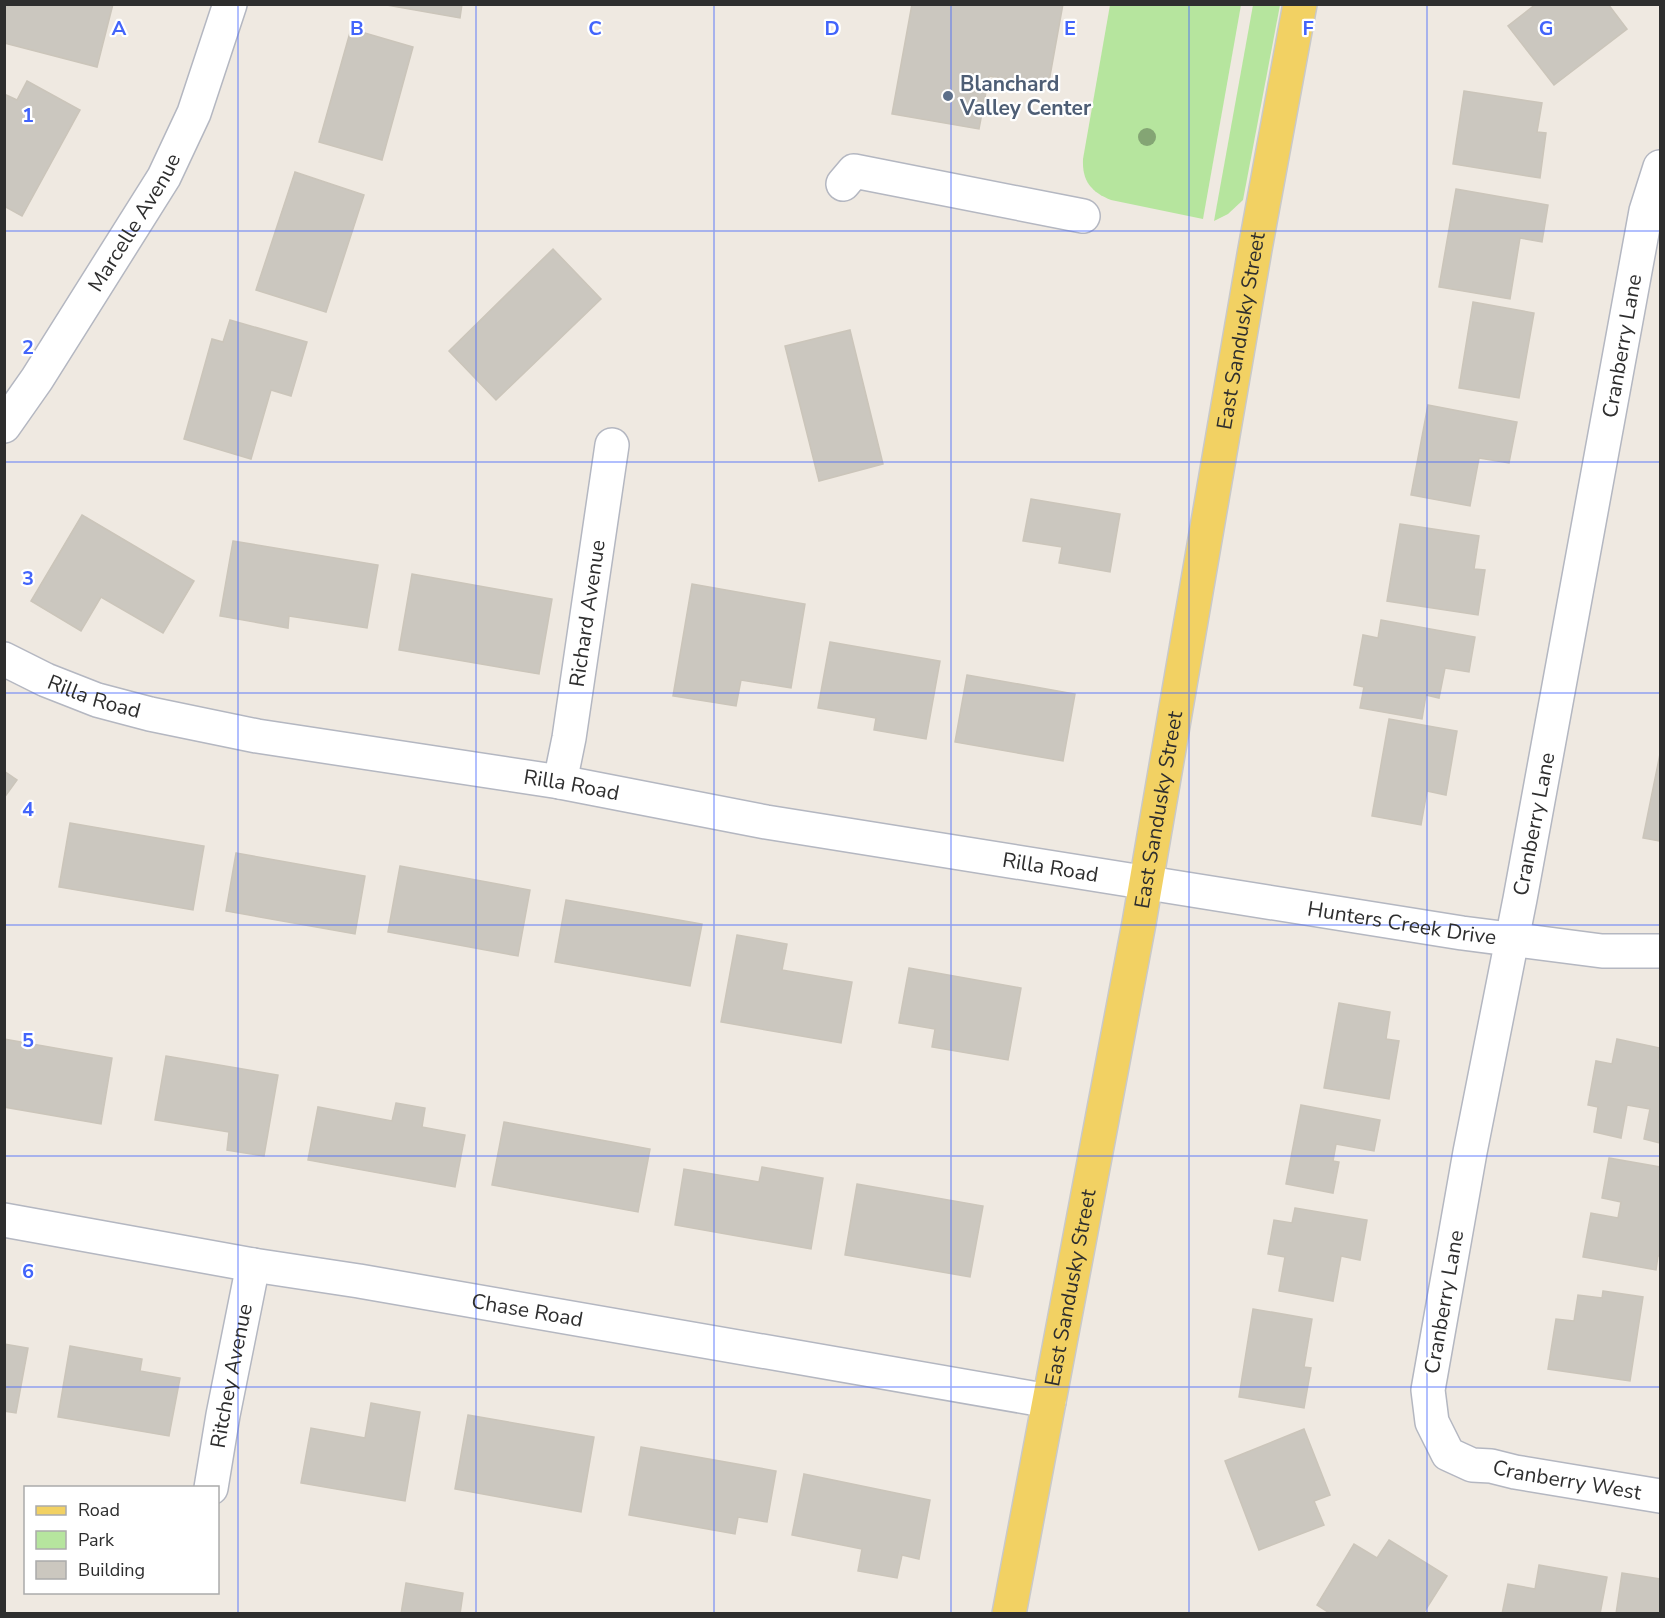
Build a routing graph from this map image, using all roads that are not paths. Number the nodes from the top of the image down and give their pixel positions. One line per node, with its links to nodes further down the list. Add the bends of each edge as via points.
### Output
1 (230, 4): 6 (street, Marcelle Avenue, via 194,113 164,177)
2 (1300, 4): 10 (main road, East Sandusky Street)
3 (1660, 167): 11 (street, Cranberry Lane, via 1646,211)
4 (843, 184): 5 (street, via 854,171)
5 (1083, 216)
6 (4, 426)
7 (612, 445): 9 (street, Richard Avenue)
8 (4, 659): 9 (street, Rilla Road, via 97,700 150,714 257,736)
9 (560, 782): 10 (street, Rilla Road, via 766,822)
10 (1145, 884): 11 (street, Hunters Creek Drive); 15 (main road, East Sandusky Street)
11 (1511, 940): 12 (street, Hunters Creek Drive, via 1602,951); 16 (street, Cranberry Lane, via 1428,1390 1432,1422 1448,1454)
12 (1660, 951)
13 (4, 1220): 14 (street, Chase Road)
14 (253, 1265): 15 (street, Chase Road); 17 (street, Ritchey Avenue)
15 (1049, 1401): 19 (main road, East Sandusky Street)
16 (1472, 1465): 18 (street, Cranberry West)
17 (211, 1486)
18 (1660, 1496)
19 (1009, 1614)

